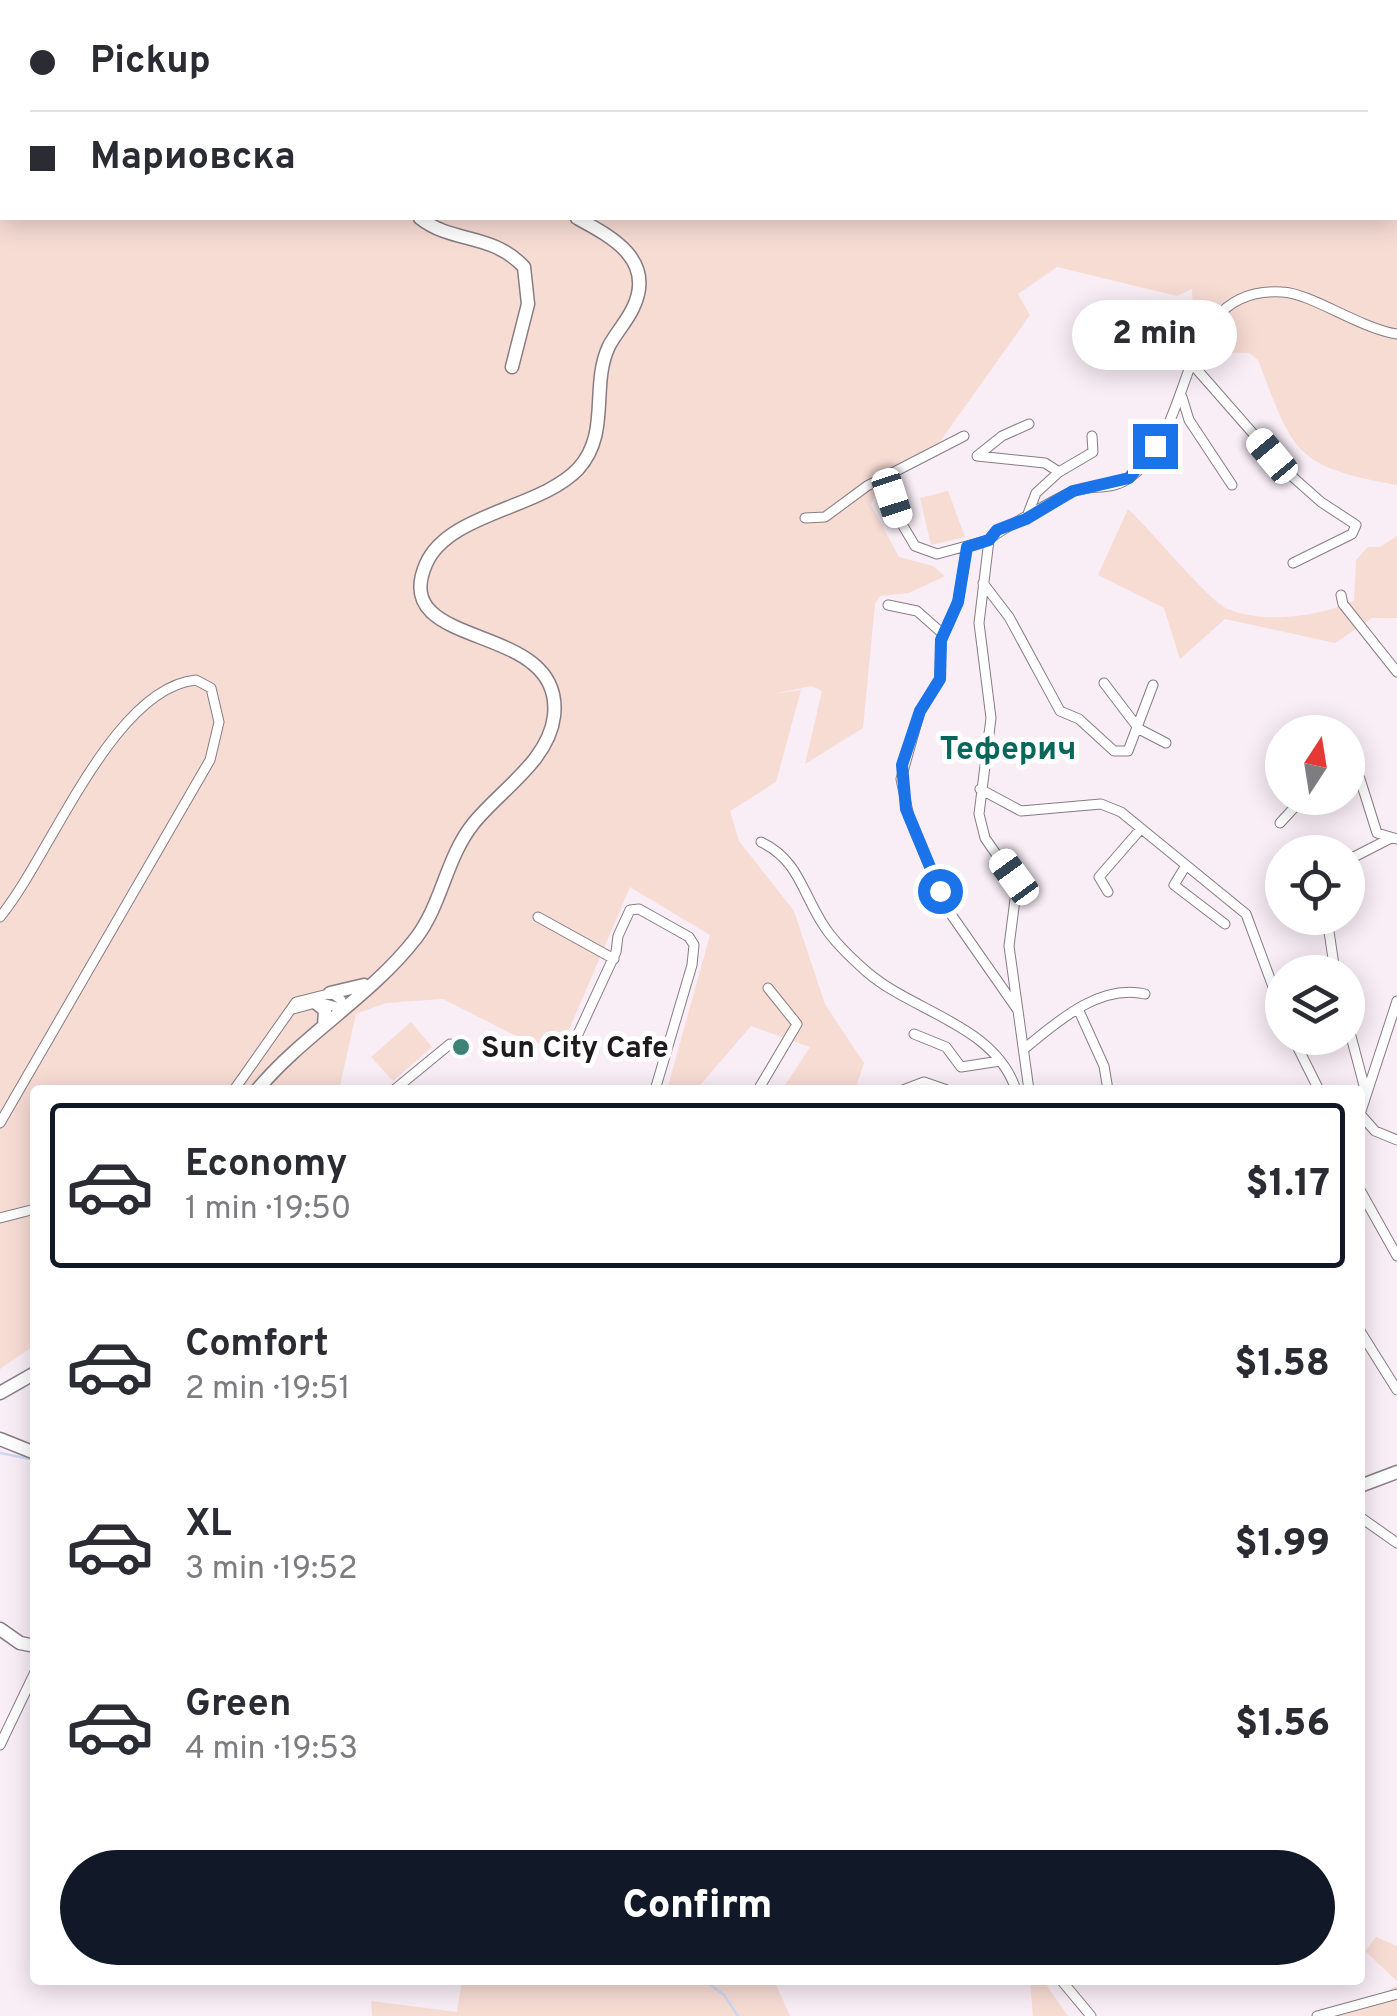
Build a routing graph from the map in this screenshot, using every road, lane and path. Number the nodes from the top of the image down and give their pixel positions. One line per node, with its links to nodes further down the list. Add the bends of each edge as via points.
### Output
1 (424, 220): 5 (main road, via 490,241 524,267 528,304)
2 (580, 220): 42 (main road, via 623,246 639,276 633,309 603,364 594,444 576,470 547,492 436,546 421,582 425,606 446,624 540,667 554,700 552,726 538,753 456,850 419,934)
3 (1397, 334): 4 (street, via 1289,292 1270,292 1211,319)
4 (1193, 365): 6 (street); 17 (street, via 1286,471 1356,525 1352,534)
5 (512, 368)
6 (1182, 394): 12 (street, via 1189,420); 14 (street, via 1140,467 1120,483 1073,491)
7 (1029, 424): 10 (street, via 978,451 978,458 1045,463)
8 (964, 436): 11 (street)
9 (1092, 436): 10 (street, via 1092,452)
10 (1058, 472): 14 (street, via 1036,493)
11 (888, 477): 13 (street, via 826,517); 16 (street, via 899,519 915,546 937,554)
12 (1232, 485)
13 (805, 518)
14 (1026, 519): 15 (street)
15 (989, 540): 16 (street); 18 (street)
16 (967, 547): 21 (street, via 958,602)
17 (1293, 564)
18 (983, 583): 25 (street, via 1060,710 1120,753); 27 (street, via 980,651 990,718)
19 (1340, 595): 22 (street)
20 (888, 605): 21 (street, via 917,611)
21 (942, 634): 49 (street, via 940,679 920,711 902,765 904,798 948,910)
22 (1397, 672)
23 (1104, 684): 25 (street)
24 (1152, 685): 25 (street)
25 (1139, 728): 26 (street)
26 (1166, 743)
27 (980, 789): 31 (street, via 1021,811 1112,806); 49 (street, via 981,828 1017,884 1009,938)
28 (1365, 796): 32 (street, via 1377,833)
29 (1287, 815): 30 (street)
30 (1280, 823)
31 (1139, 830): 35 (street); 36 (street, via 1100,878)
32 (1394, 839): 34 (street)
33 (761, 842): 59 (street, via 794,866 822,924 870,974 935,1010)
34 (1365, 852)
35 (1184, 867): 39 (street, via 1175,879 1178,890); 41 (street, via 1236,902)
36 (1108, 892)
37 (0, 917): 73 (street, via 130,722 171,686 196,680 211,688 219,722 210,760)
38 (538, 917): 40 (street)
39 (1225, 924)
40 (614, 958): 53 (street); 63 (street, via 633,909 694,945)
41 (1265, 963)
42 (375, 979): 44 (main road); 48 (main road)
43 (768, 988): 64 (street, via 797,1024)
44 (330, 993): 48 (street); 51 (street, via 302,998)
45 (1145, 994): 50 (street, via 1106,994)
46 (1397, 1001): 71 (street)
47 (316, 1003): 48 (street); 51 (street); 52 (main road, via 325,1010)
48 (343, 1010): 52 (main road)
49 (1019, 1011): 56 (street)
50 (1079, 1011): 56 (street); 67 (street)
51 (289, 1012): 60 (street)
52 (324, 1026): 61 (main road)
53 (578, 1034)
54 (914, 1034): 59 (street, via 946,1047 960,1068)
55 (450, 1044): 62 (street)
56 (1024, 1049): 66 (street)
57 (1301, 1055): 68 (street)
58 (1358, 1055): 69 (street)
59 (1000, 1061): 65 (street)
60 (238, 1085)
61 (262, 1085)
62 (400, 1085)
63 (656, 1085)
64 (761, 1085)
65 (1013, 1085)
66 (1029, 1085)
67 (1107, 1085)
68 (1316, 1085)
69 (1364, 1085)
70 (1365, 1090): 71 (street)
71 (1366, 1100)
72 (1365, 1120): 74 (street)
73 (0, 1123)
74 (1397, 1140)
75 (1365, 1199): 78 (street)
76 (30, 1210): 77 (street)
77 (0, 1218)
78 (1397, 1256)
79 (1365, 1340): 81 (street)
80 (30, 1376): 82 (main road)
81 (1397, 1390)
82 (0, 1393)
83 (0, 1440): 84 (main road)
84 (30, 1451)
85 (1397, 1472): 86 (main road)
86 (1365, 1484)
87 (1365, 1521): 88 (street)
88 (1397, 1543)
89 (0, 1629): 90 (main road)
90 (30, 1645)
91 (30, 1683): 92 (street)
92 (0, 1746)
93 (1065, 1985): 95 (street)
94 (1397, 1994): 96 (street)
95 (1090, 2016)
96 (1317, 2016)

